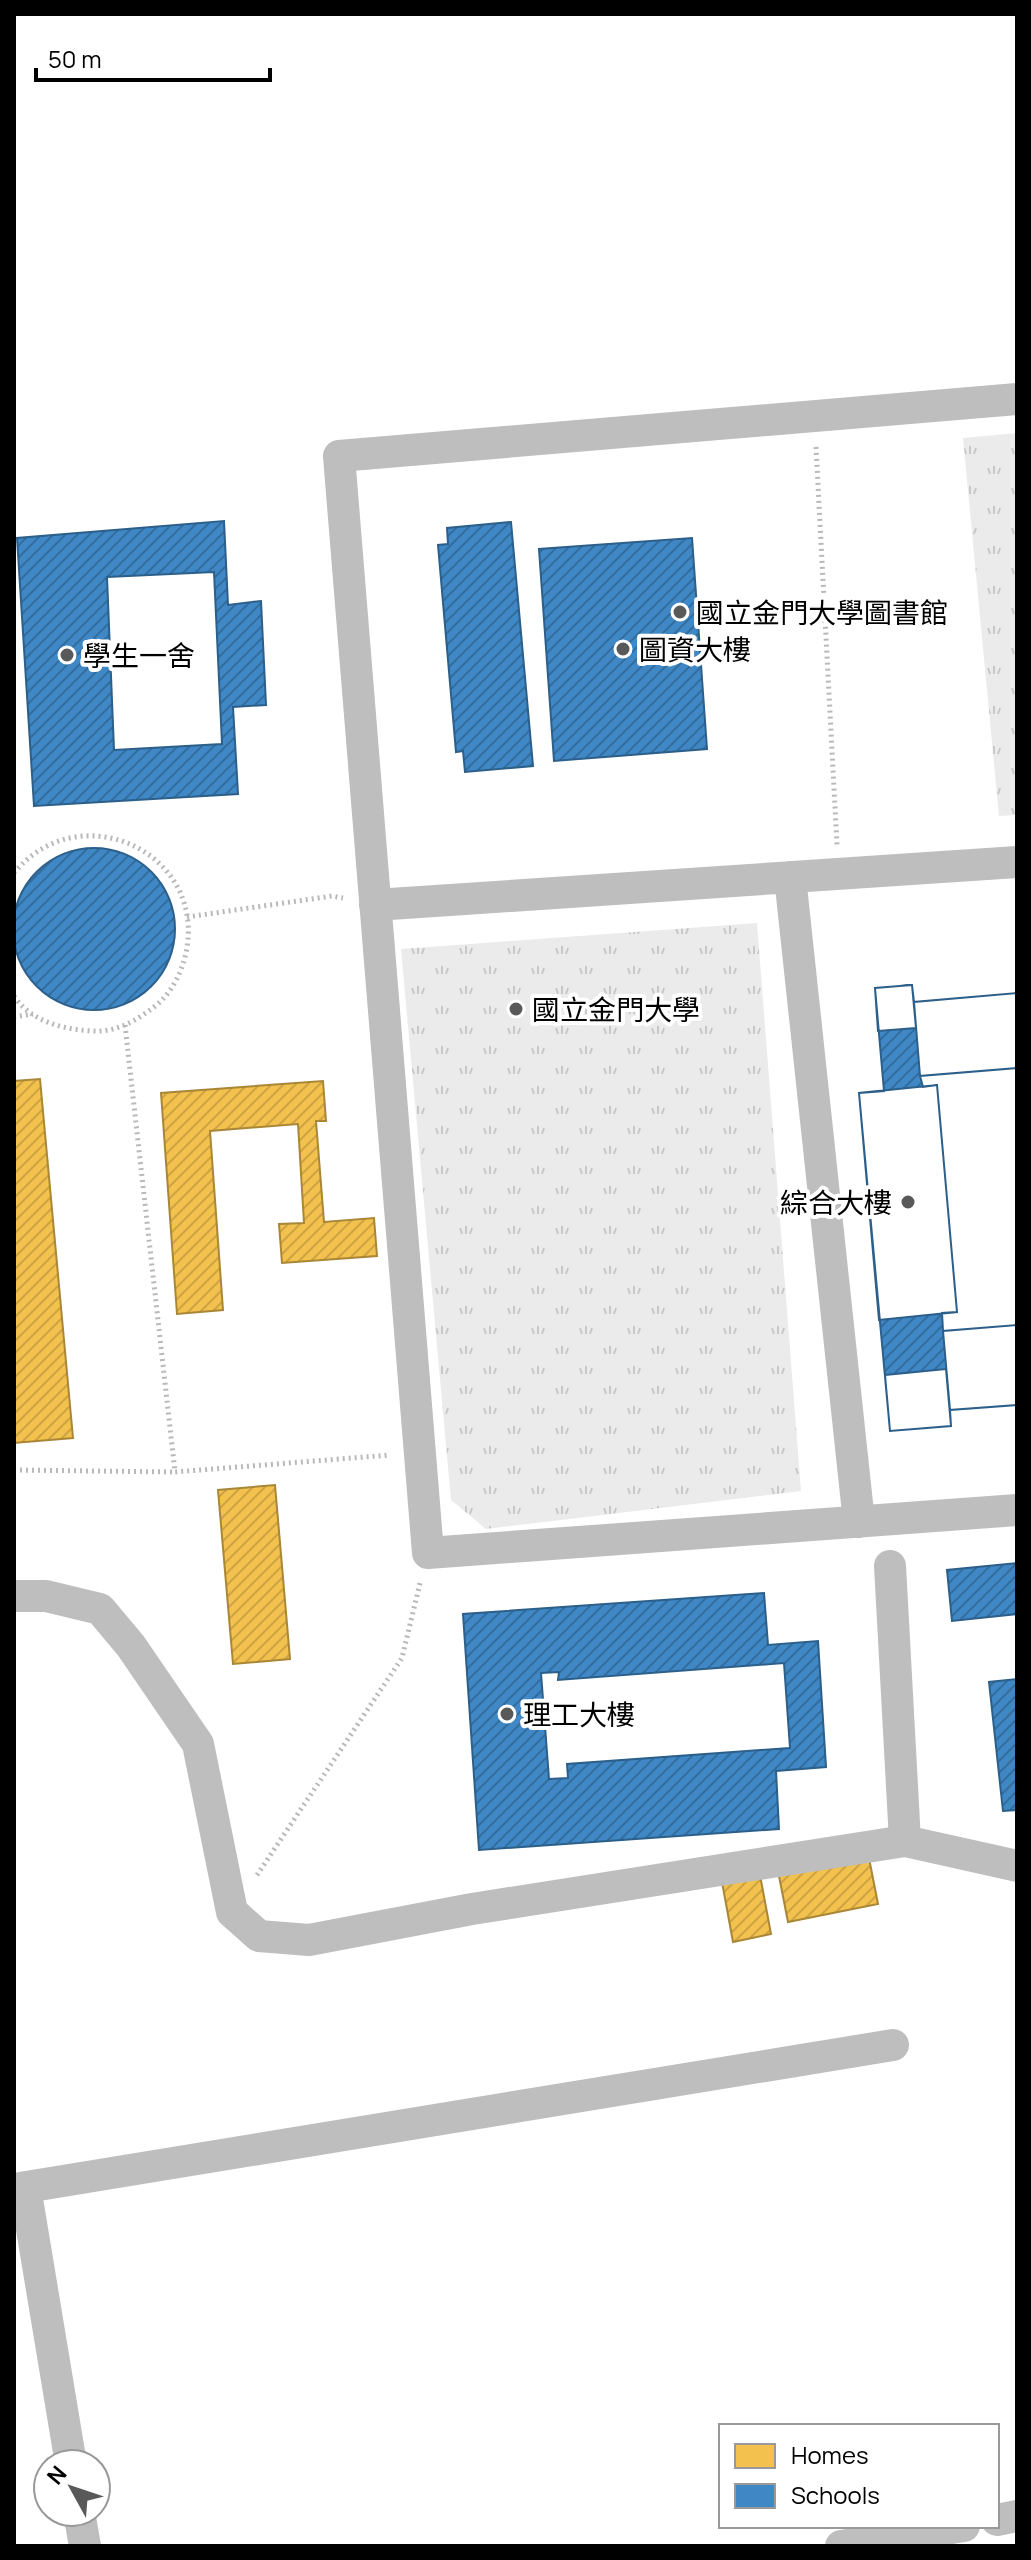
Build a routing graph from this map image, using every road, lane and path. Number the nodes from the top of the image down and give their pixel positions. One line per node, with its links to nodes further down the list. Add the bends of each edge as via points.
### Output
1 (1017, 399): 2 (street)
2 (814, 416): 5 (path); 7 (street, via 339,456)
3 (1017, 862): 5 (street)
4 (14, 873): 8 (path, via 50,844 80,835 114,837 146,851 171,875)
5 (838, 874): 6 (street)
6 (790, 877): 7 (street); 17 (street)
7 (375, 905): 8 (path, via 332,896); 13 (street)
8 (187, 917): 12 (path, via 189,939 181,973 162,1001)
9 (14, 996): 10 (path)
10 (34, 1014): 11 (path); 12 (path, via 71,1031 102,1032)
11 (14, 1017)
12 (125, 1025): 15 (path)
13 (420, 1452): 15 (path); 18 (street)
14 (14, 1470): 15 (path)
15 (175, 1472)
16 (1017, 1510): 17 (street)
17 (859, 1522): 18 (street)
18 (428, 1553): 23 (path, via 402,1658)
19 (890, 1566): 21 (street)
20 (14, 1596): 23 (street, via 46,1596 100,1609 131,1646 198,1744)
21 (905, 1841): 22 (street); 23 (street, via 309,1940 259,1936)
22 (1017, 1866)
23 (232, 1912)
24 (893, 2045): 25 (street)
25 (19, 2188): 26 (street)
26 (68, 2448)
27 (952, 2528): 28 (street)
28 (841, 2546)

